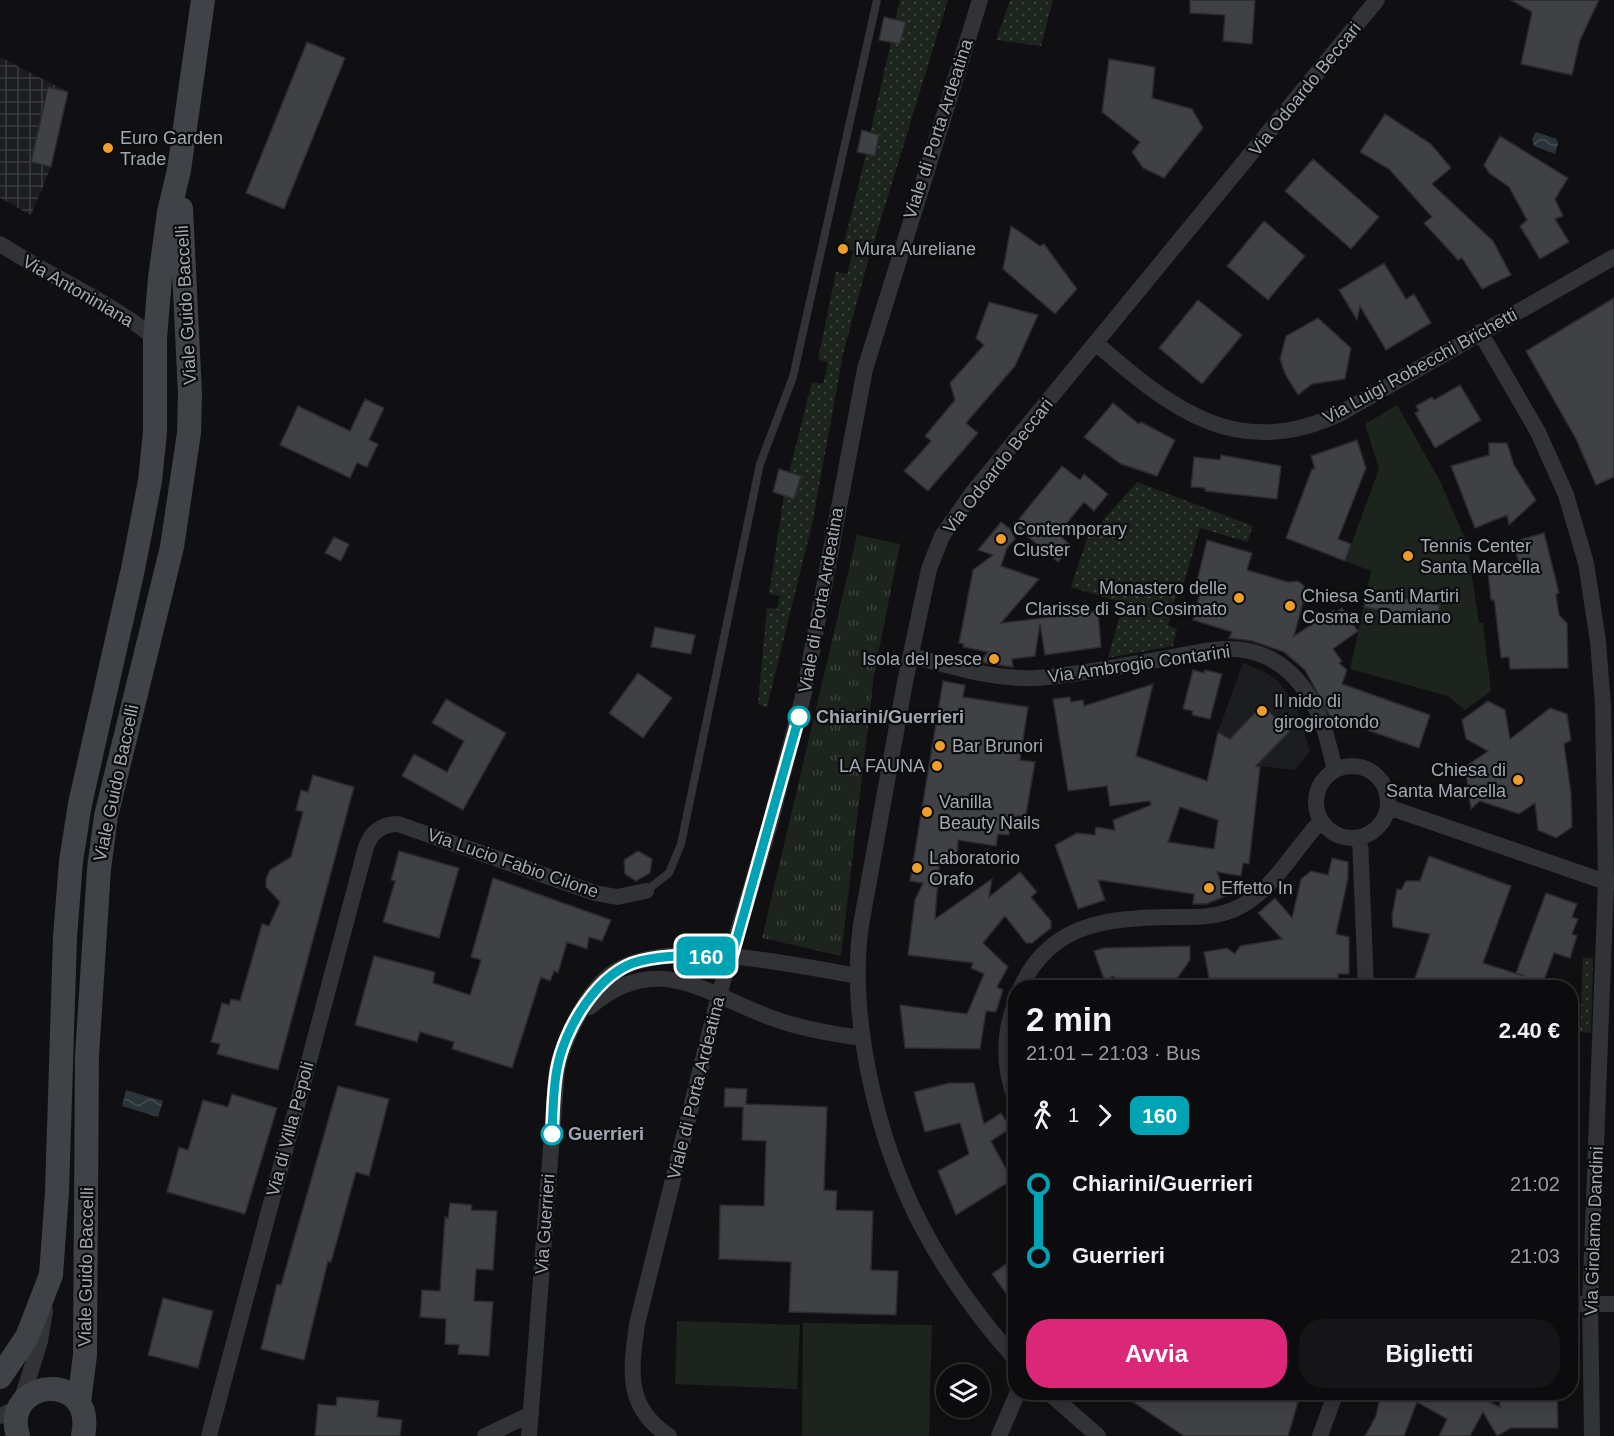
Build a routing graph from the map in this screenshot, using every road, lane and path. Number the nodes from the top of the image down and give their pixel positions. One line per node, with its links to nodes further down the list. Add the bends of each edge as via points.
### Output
1 (203, 0): 5 (street, Viale Guido Baccelli)
2 (877, 0): 18 (lane, via 793,377 768,436 756,481 681,844 669,873)
3 (980, 0): 19 (street, Viale di Porta Ardeatina, via 865,369 804,693)
4 (1377, 0): 10 (street, Via Odoardo Beccari)
5 (179, 170): 9 (street, Viale Guido Baccelli, via 164,248); 37 (street, Viale Guido Baccelli, via 189,433 172,547 106,816 99,869 87,1056 85,1355)
6 (0, 244): 9 (street, Via Antoniniana, via 121,312)
7 (1614, 256): 8 (street, Via Luigi Robecchi Brichetti)
8 (1480, 332): 10 (street, Via Luigi Robecchi Brichetti, via 1341,413 1315,425 1280,432 1232,428 1184,412); 17 (street, Via Girolamo Dandini, via 1551,459 1586,563 1602,684)
9 (155, 338): 28 (street, Viale Guido Baccelli, via 156,432 150,481 71,861 64,937)
10 (1097, 344): 11 (street, Via Odoardo Beccari, via 973,492 942,536 929,569)
11 (911, 656): 12 (street, Via Ambrogio Contarini, via 980,673 1022,678 1220,650 1250,651 1275,662 1306,691 1321,718); 20 (street, Via Odoardo Beccari, via 861,925)
12 (1335, 770): 13 (street, via 1346,766 1368,770 1384,785); 14 (street, via 1326,776 1317,792 1316,810)
13 (1388, 807): 16 (street, via 1379,827); 17 (street)
14 (1321, 821): 16 (street, via 1337,836); 21 (street, via 1266,886 1241,906 1213,916 1132,918 1080,929 1046,950)
15 (381, 828): 18 (street, Via Lucio Fabio Cilone, via 403,826 595,893 616,897); 42 (street, Via di Villa Pepoli, via 366,847)
16 (1360, 838): 22 (street)
17 (1610, 882): 30 (street, Via Girolamo Dandini)
18 (646, 891)
19 (732, 956): 20 (street, Via Guerrieri); 23 (street, Viale di Porta Ardeatina); 24 (street, Via Guerrieri, via 660,958 627,966 598,986)
20 (857, 976): 26 (street, Via Odoardo Beccari)
21 (1026, 980)
22 (1366, 980)
23 (719, 995): 24 (street, Via Guerrieri, via 688,982 645,979 612,990); 26 (street, Via Guerrieri, via 794,1025); 45 (street, Viale di Porta Ardeatina, via 637,1324 631,1367 638,1403 648,1419)
24 (580, 1017): 39 (street, Via Guerrieri, via 563,1047 556,1080)
25 (1008, 1031): 27 (street)
26 (862, 1038): 32 (street, Via Odoardo Beccari, via 881,1127 909,1203 949,1276)
27 (1008, 1076)
28 (51, 1275): 33 (street, Viale Guido Baccelli, via 27,1337); 38 (street, Viale Guido Baccelli, via 40,1341)
29 (1578, 1304): 30 (street)
30 (1590, 1304): 31 (street); 49 (street, Via Girolamo Dandini)
31 (1614, 1304)
32 (1008, 1351)
33 (0, 1377)
34 (1015, 1400): 46 (street)
35 (1057, 1400): 47 (street)
36 (1333, 1400): 48 (street)
37 (79, 1402): 38 (street, via 67,1392 47,1388); 40 (street)
38 (13, 1408): 41 (street)
39 (531, 1414): 43 (street); 44 (street, Via Guerrieri)
40 (87, 1433)
41 (18, 1436)
42 (209, 1436)
43 (485, 1436)
44 (529, 1436)
45 (669, 1436)
46 (999, 1436)
47 (1098, 1436)
48 (1320, 1436)
49 (1592, 1436)

